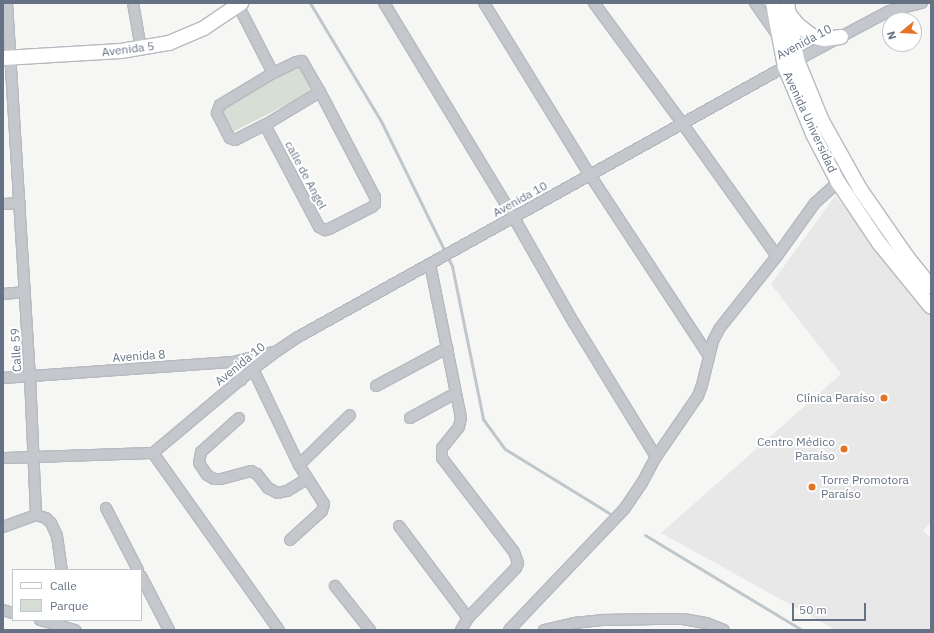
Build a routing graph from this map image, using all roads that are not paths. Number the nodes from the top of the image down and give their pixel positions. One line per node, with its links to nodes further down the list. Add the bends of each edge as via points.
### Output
1 (7, 3): 15 (street, Calle 59)
2 (134, 3): 14 (street)
3 (384, 3): 26 (street)
4 (484, 3): 22 (street)
5 (594, 3): 20 (street)
6 (755, 3): 12 (street)
7 (773, 3): 12 (street, Avenida Universidad)
8 (922, 3): 10 (street, Avenida 10)
9 (240, 4): 14 (street, Avenida 5, via 188,36); 18 (street)
10 (888, 7): 13 (street, Avenida 10)
11 (788, 8): 13 (street, via 798,25 814,37); 16 (street, Avenida Universidad)
12 (778, 36): 17 (street, Avenida Universidad)
13 (841, 37): 16 (street, Avenida 10)
14 (141, 49): 15 (street, Avenida 5)
15 (7, 58): 24 (street, Calle 59)
16 (798, 60): 17 (street, Avenida 10); 29 (street, Avenida Universidad, via 822,121 860,189 907,257)
17 (785, 67): 20 (street, Avenida 10); 23 (street, Avenida Universidad, via 813,134)
18 (274, 73): 19 (street, via 302,61); 21 (street, via 220,105 218,110 218,115 233,140)
19 (320, 92): 21 (street); 21 (street, calle de Angel, via 376,201 372,207 329,229 319,227)
20 (682, 123): 22 (street, Avenida 10); 27 (street)
21 (265, 125)
22 (590, 176): 26 (street, Avenida 10); 35 (street)
23 (838, 182): 27 (street, via 815,203); 32 (street, Avenida Universidad, via 879,243)
24 (20, 203): 25 (street); 30 (street, Calle 59)
25 (3, 204)
26 (514, 218): 28 (street, Avenida 10); 48 (street, via 574,323)
27 (777, 256): 35 (street, via 719,329)
28 (430, 264): 33 (street); 34 (street, Avenida 10)
29 (931, 286)
30 (25, 292): 31 (street); 38 (street, Calle 59)
31 (3, 294)
32 (931, 307)
33 (447, 348): 41 (street); 42 (street)
34 (277, 351): 36 (street, Avenida 8); 37 (street, Avenida 10)
35 (708, 356): 48 (street, via 698,396)
36 (233, 362): 38 (street, Avenida 8); 40 (street)
37 (253, 369): 40 (street, Avenida 10); 50 (street)
38 (30, 377): 39 (street, Avenida 8); 47 (street, Calle 59)
39 (3, 378)
40 (241, 380): 46 (street, Avenida 10)
41 (376, 386)
42 (456, 393): 45 (street); 61 (street, via 460,423 442,448 442,458 514,552 518,563)
43 (350, 415): 50 (street)
44 (239, 418): 51 (street, via 201,452 199,463 206,476 221,479 251,471 257,474 268,488 278,493 287,491)
45 (410, 418)
46 (153, 453): 47 (street); 65 (street)
47 (33, 457): 49 (street); 53 (street, Calle 59)
48 (656, 457): 68 (street, via 625,508)
49 (3, 458)
50 (299, 465): 51 (street)
51 (307, 479): 56 (street, via 324,506)
52 (106, 508): 58 (street)
53 (36, 515): 55 (street); 57 (street, via 46,518 55,530)
54 (400, 526): 61 (street)
55 (3, 527)
56 (290, 540)
57 (62, 569)
58 (137, 569)
59 (142, 578): 64 (street)
60 (336, 586): 66 (street)
61 (468, 618): 67 (street)
62 (45, 621): 63 (street)
63 (72, 626)
64 (169, 630)
65 (278, 630)
66 (370, 630)
67 (461, 630)
68 (509, 630)
69 (544, 630): 70 (street, via 604,620 683,620 706,623)
70 (724, 630)

